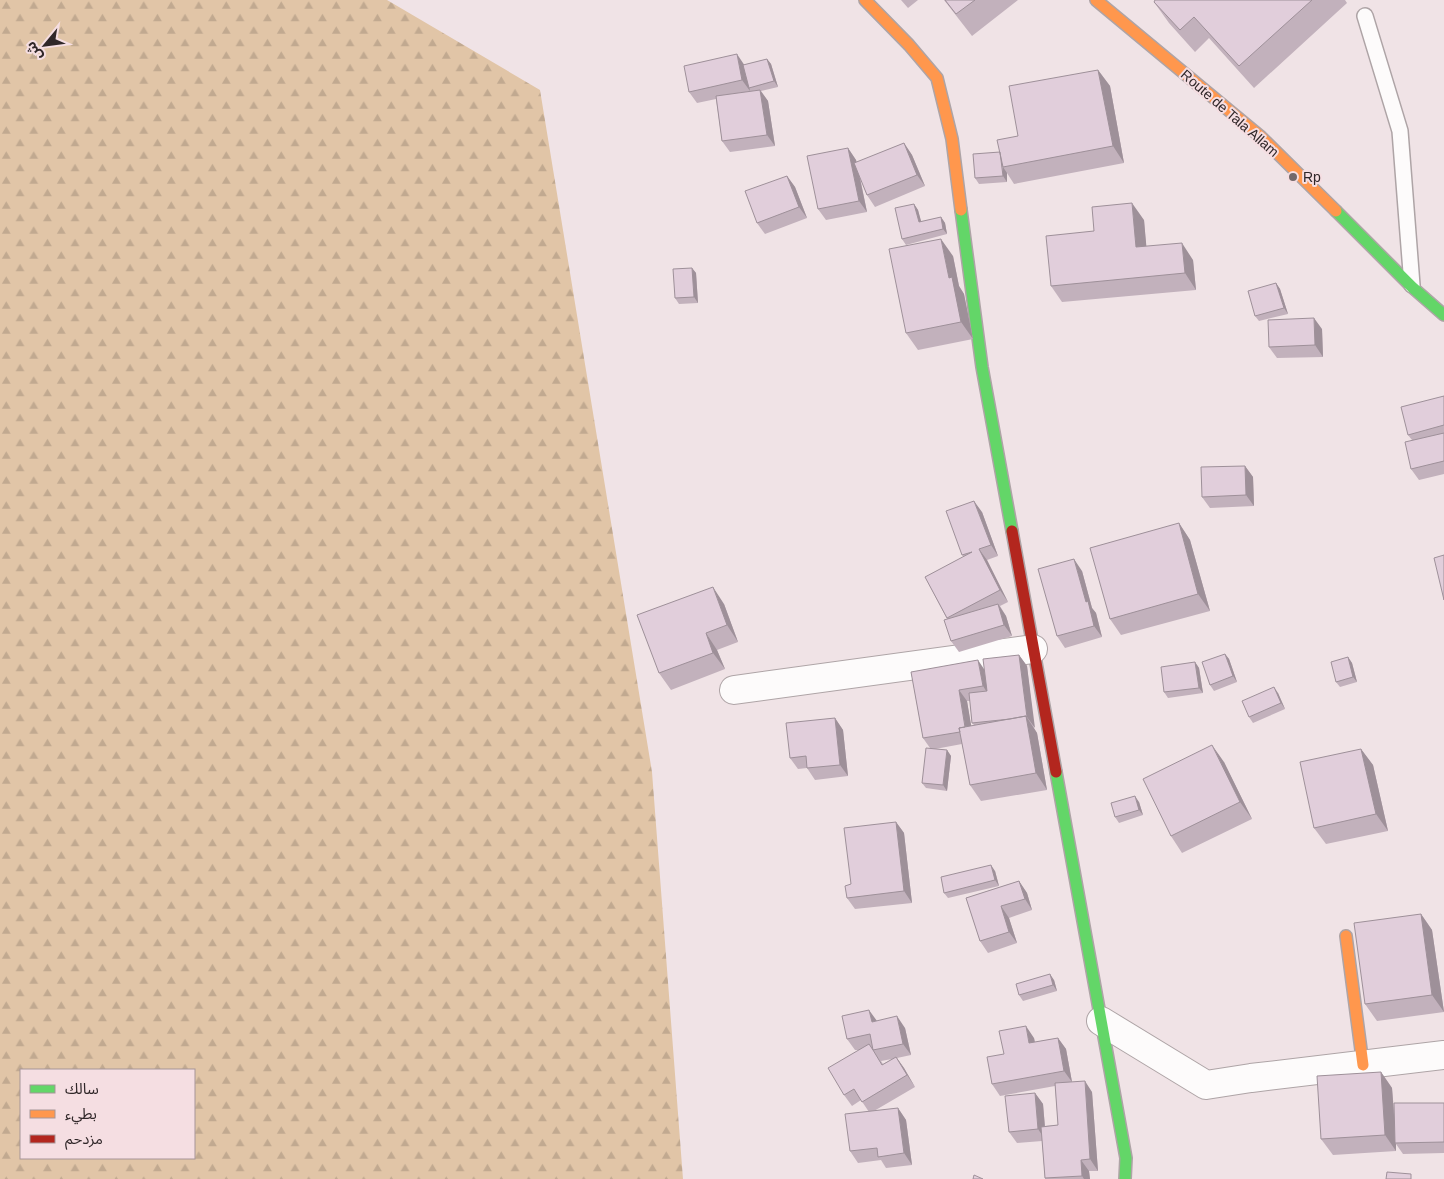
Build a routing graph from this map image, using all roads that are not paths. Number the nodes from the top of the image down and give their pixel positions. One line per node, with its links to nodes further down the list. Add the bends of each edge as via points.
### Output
1 (865, 0): 6 (street, via 937,78 952,139 982,368)
2 (1096, 0): 4 (street, Route de Tala Allam, via 1261,137)
3 (1365, 16): 4 (lane, via 1400,131)
4 (1412, 287): 5 (street, Route de Tala Allam)
5 (1444, 316)
6 (1033, 648): 7 (street); 9 (street)
7 (734, 690)
8 (1346, 936): 11 (street)
9 (1101, 1021): 11 (street, via 1206,1085); 12 (street, via 1126,1158)
10 (1444, 1055): 11 (street)
11 (1363, 1065)
12 (1125, 1179)

